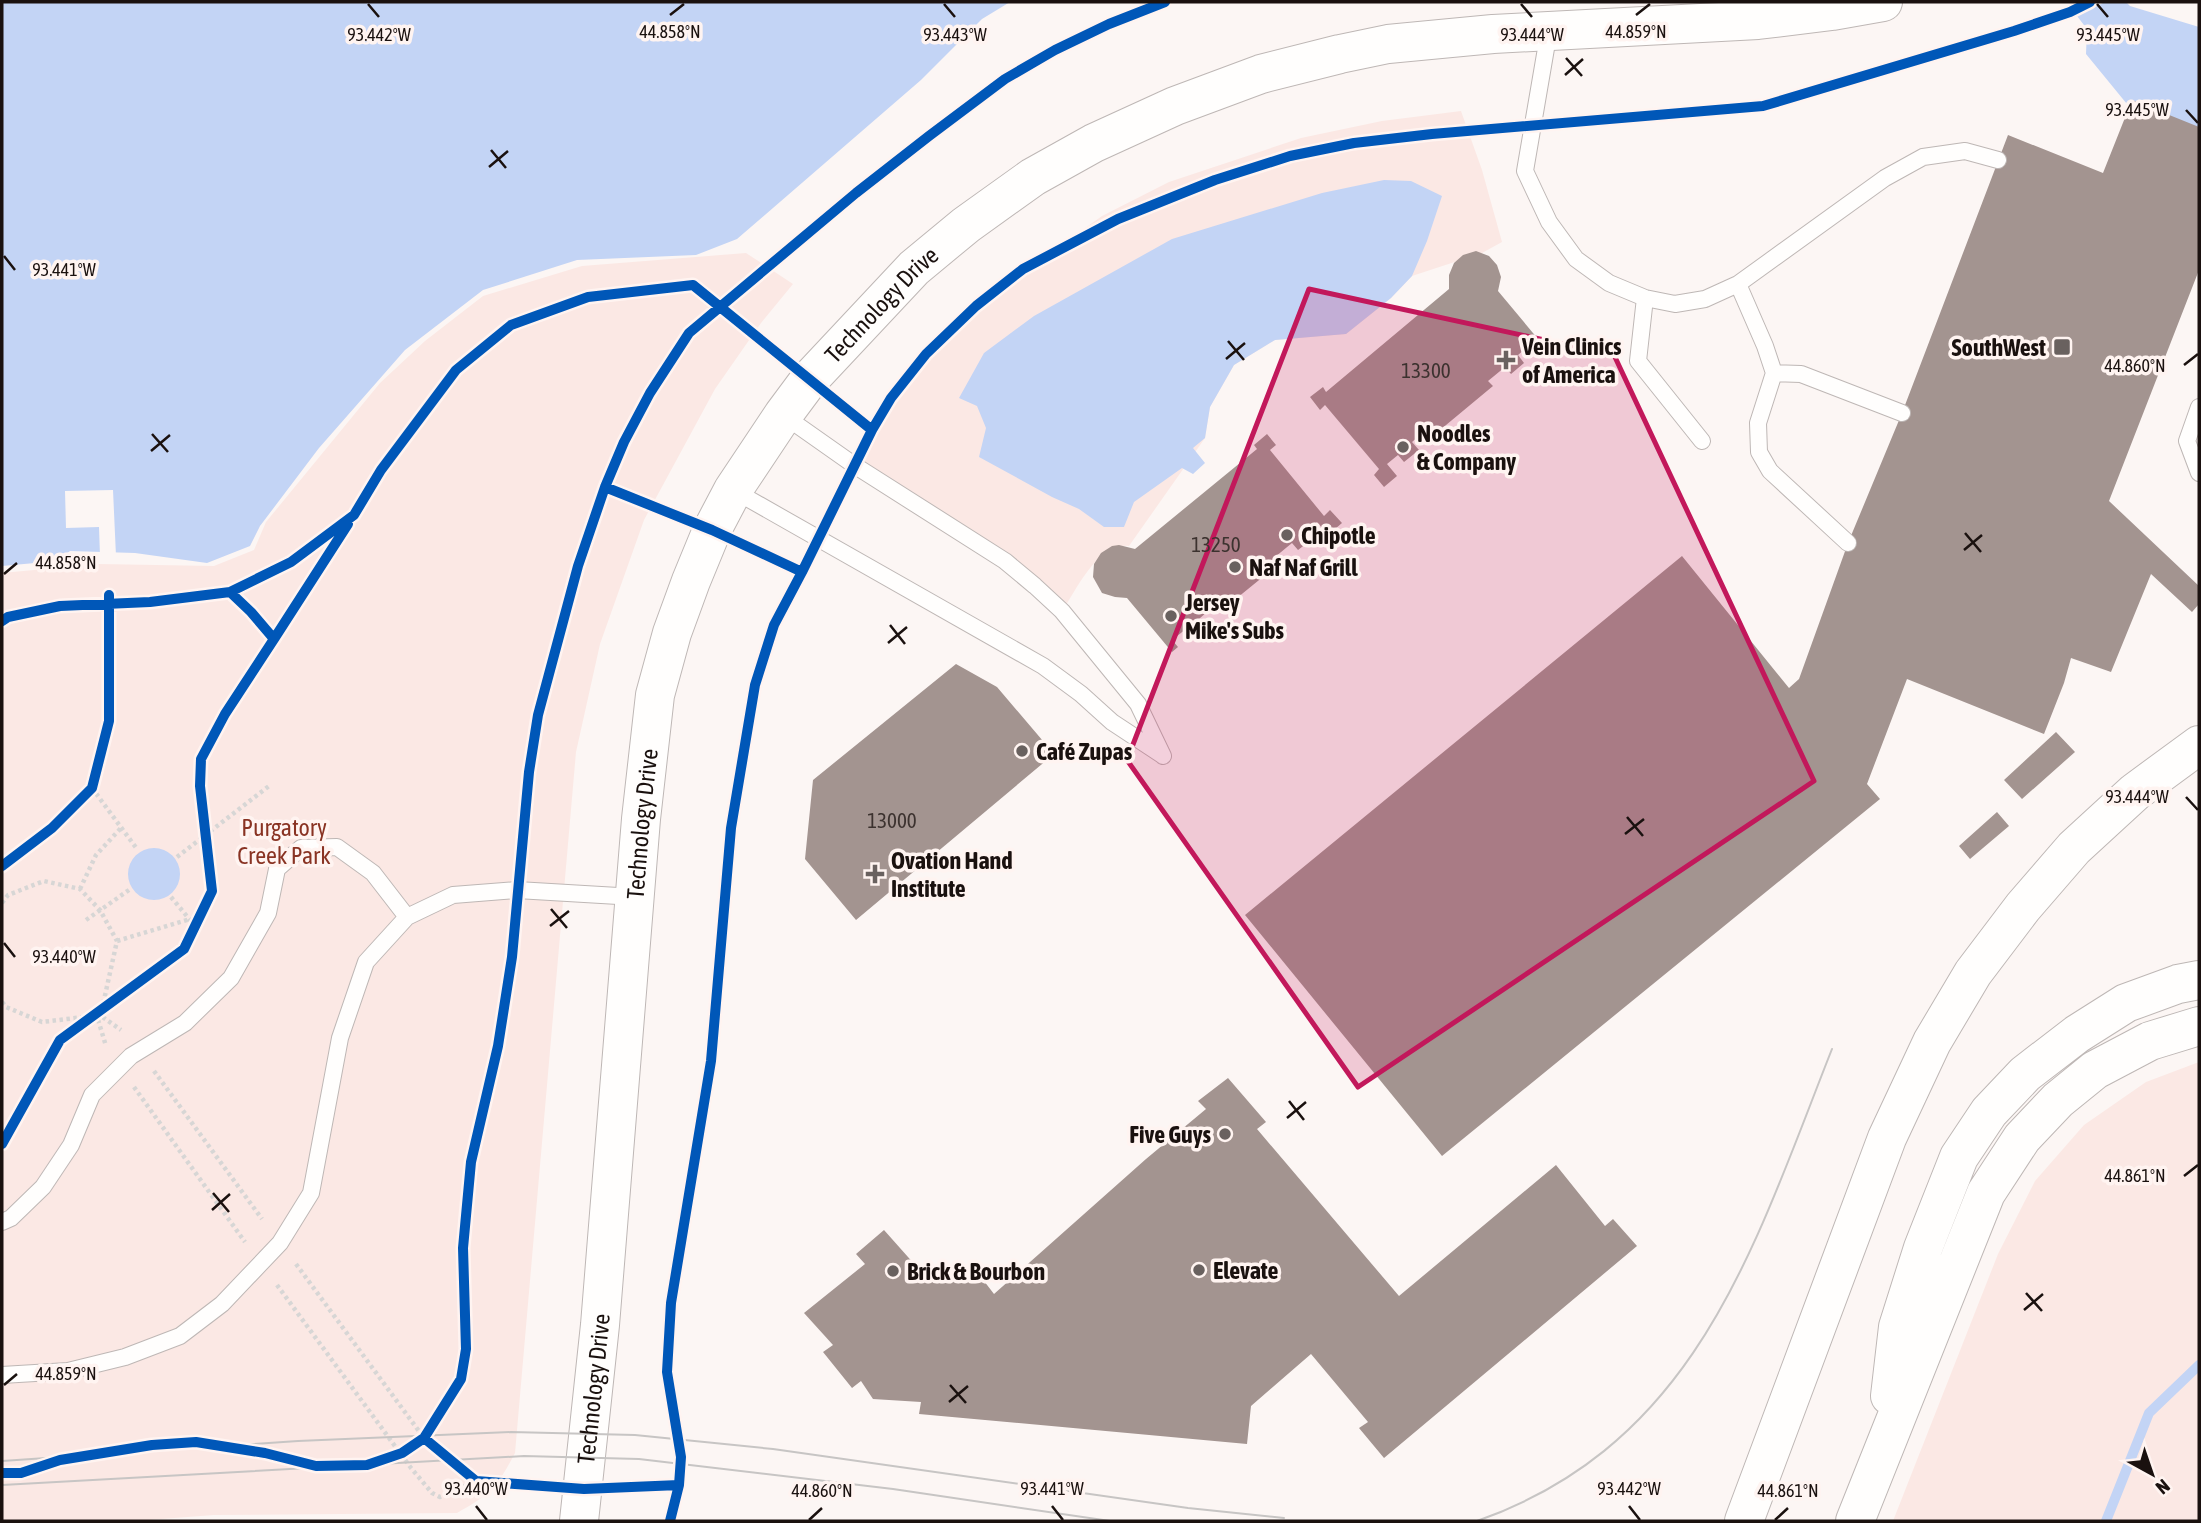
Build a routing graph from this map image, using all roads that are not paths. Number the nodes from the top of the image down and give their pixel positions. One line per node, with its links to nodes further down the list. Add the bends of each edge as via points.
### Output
1 (1883, 2): 2 (main road, Technology Drive, via 1758,20)
2 (1549, 31): 5 (lane, via 1525,171 1549,222 1576,259 1609,283); 9 (main road, Technology Drive, via 1413,42 1340,54 1249,79 1094,143 1033,177 914,268 809,380)
3 (1998, 160): 4 (lane, via 1965,151 1923,157 1885,178)
4 (1738, 284): 5 (lane, via 1706,299 1675,304); 6 (lane)
5 (1646, 298): 10 (lane, via 1638,361)
6 (1774, 373): 8 (lane, via 1801,374); 13 (lane, via 1758,423 1759,452 1770,471)
7 (2199, 407): 11 (lane, via 2187,441)
8 (1902, 413)
9 (783, 415): 12 (main road, Technology Drive); 12 (lane, via 1005,561 1035,586 1062,611 1138,704 1163,756 1043,666)
10 (1702, 441)
11 (2199, 473)
12 (733, 490): 15 (main road, Technology Drive, via 691,580 655,695)
13 (1848, 543)
14 (2199, 745): 23 (main road, via 2135,792 2074,848 1973,972 1932,1042 1887,1138)
15 (635, 897): 16 (lane, via 517,890 453,895); 22 (main road, Technology Drive)
16 (407, 917): 19 (lane, via 373,873 337,846 301,848 277,869 268,913 231,978 185,1023 131,1056 92,1095 71,1145 43,1187); 20 (lane, via 366,962 340,1038 311,1193 280,1243 222,1304 180,1336 125,1357 68,1371)
17 (2199, 980): 21 (main road, via 2126,1003 2025,1074 1989,1112 1959,1157 1898,1327)
18 (2199, 1026): 21 (main road, via 2150,1041 2095,1070 2022,1138 1986,1193)
19 (2, 1222)
20 (2, 1375)
21 (1884, 1447): 24 (main road)
22 (579, 1521)
23 (1744, 1521)
24 (1854, 1521)

